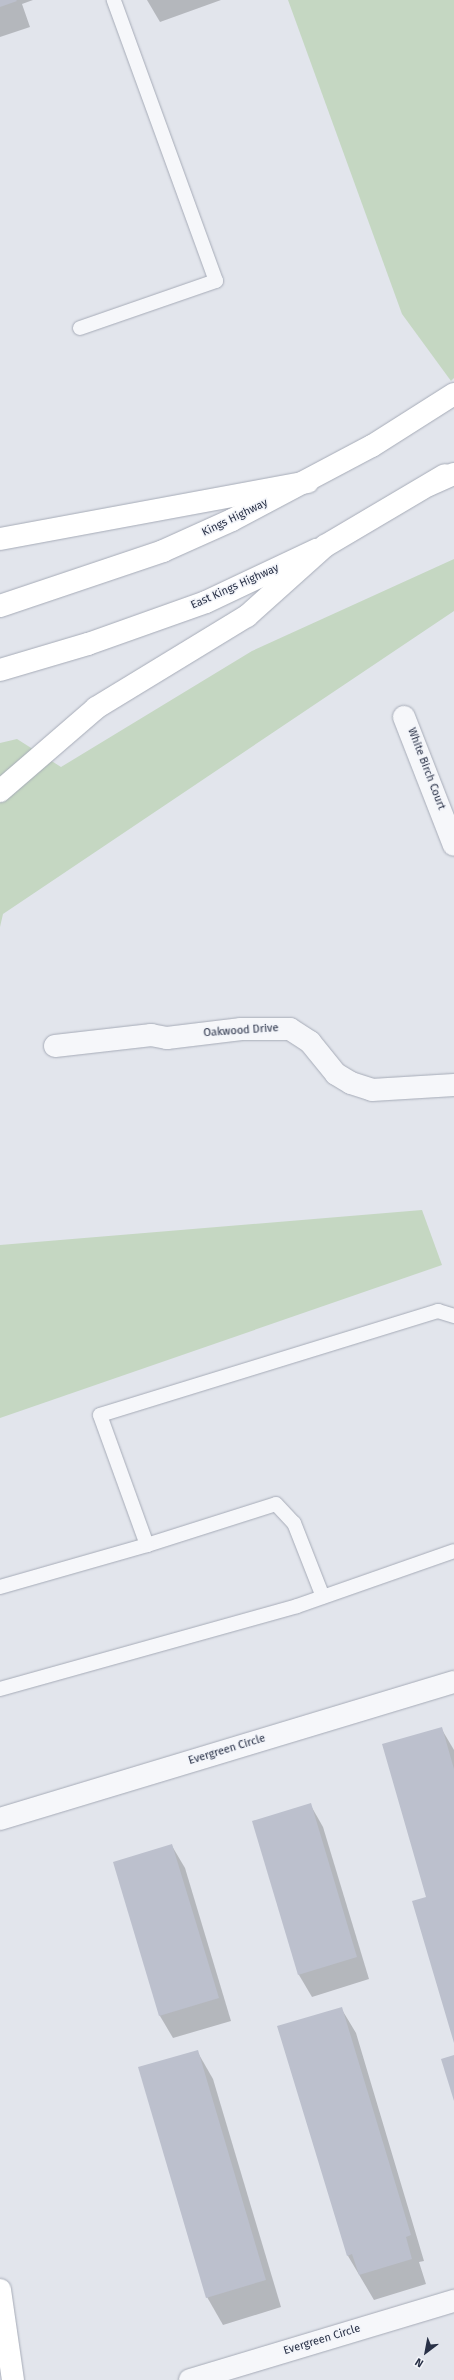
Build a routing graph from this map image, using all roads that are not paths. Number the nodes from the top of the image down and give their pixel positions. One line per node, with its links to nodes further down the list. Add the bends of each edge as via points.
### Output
1 (114, 0): 2 (lane, via 216,281)
2 (80, 328)
3 (454, 394): 6 (main road, Kings Highway)
4 (454, 469): 7 (main road, East Kings Highway)
5 (454, 474): 7 (main road)
6 (308, 482): 8 (main road); 10 (main road, Kings Highway, via 163,551)
7 (429, 485): 9 (main road, East Kings Highway)
8 (0, 538)
9 (325, 546): 11 (main road, East Kings Highway, via 198,604 88,644); 13 (main road, via 247,616 96,708)
10 (0, 606)
11 (0, 670)
12 (404, 717): 14 (street, White Birch Court)
13 (0, 790)
14 (454, 845)
15 (55, 1046): 16 (street, Oakwood Drive, via 151,1035 166,1038 241,1029 290,1029 310,1042 336,1074 351,1083 372,1090)
16 (454, 1085)
17 (454, 1316): 18 (lane, via 438,1311 100,1415)
18 (147, 1545): 20 (lane); 21 (lane, via 276,1504 294,1523)
19 (454, 1551): 21 (lane)
20 (0, 1587)
21 (323, 1597): 23 (lane)
22 (454, 1682): 24 (street, Evergreen Circle)
23 (0, 1688)
24 (0, 1819)
25 (0, 2290): 27 (main road)
26 (454, 2301): 28 (street, Evergreen Circle)
27 (14, 2379)
28 (190, 2380)

